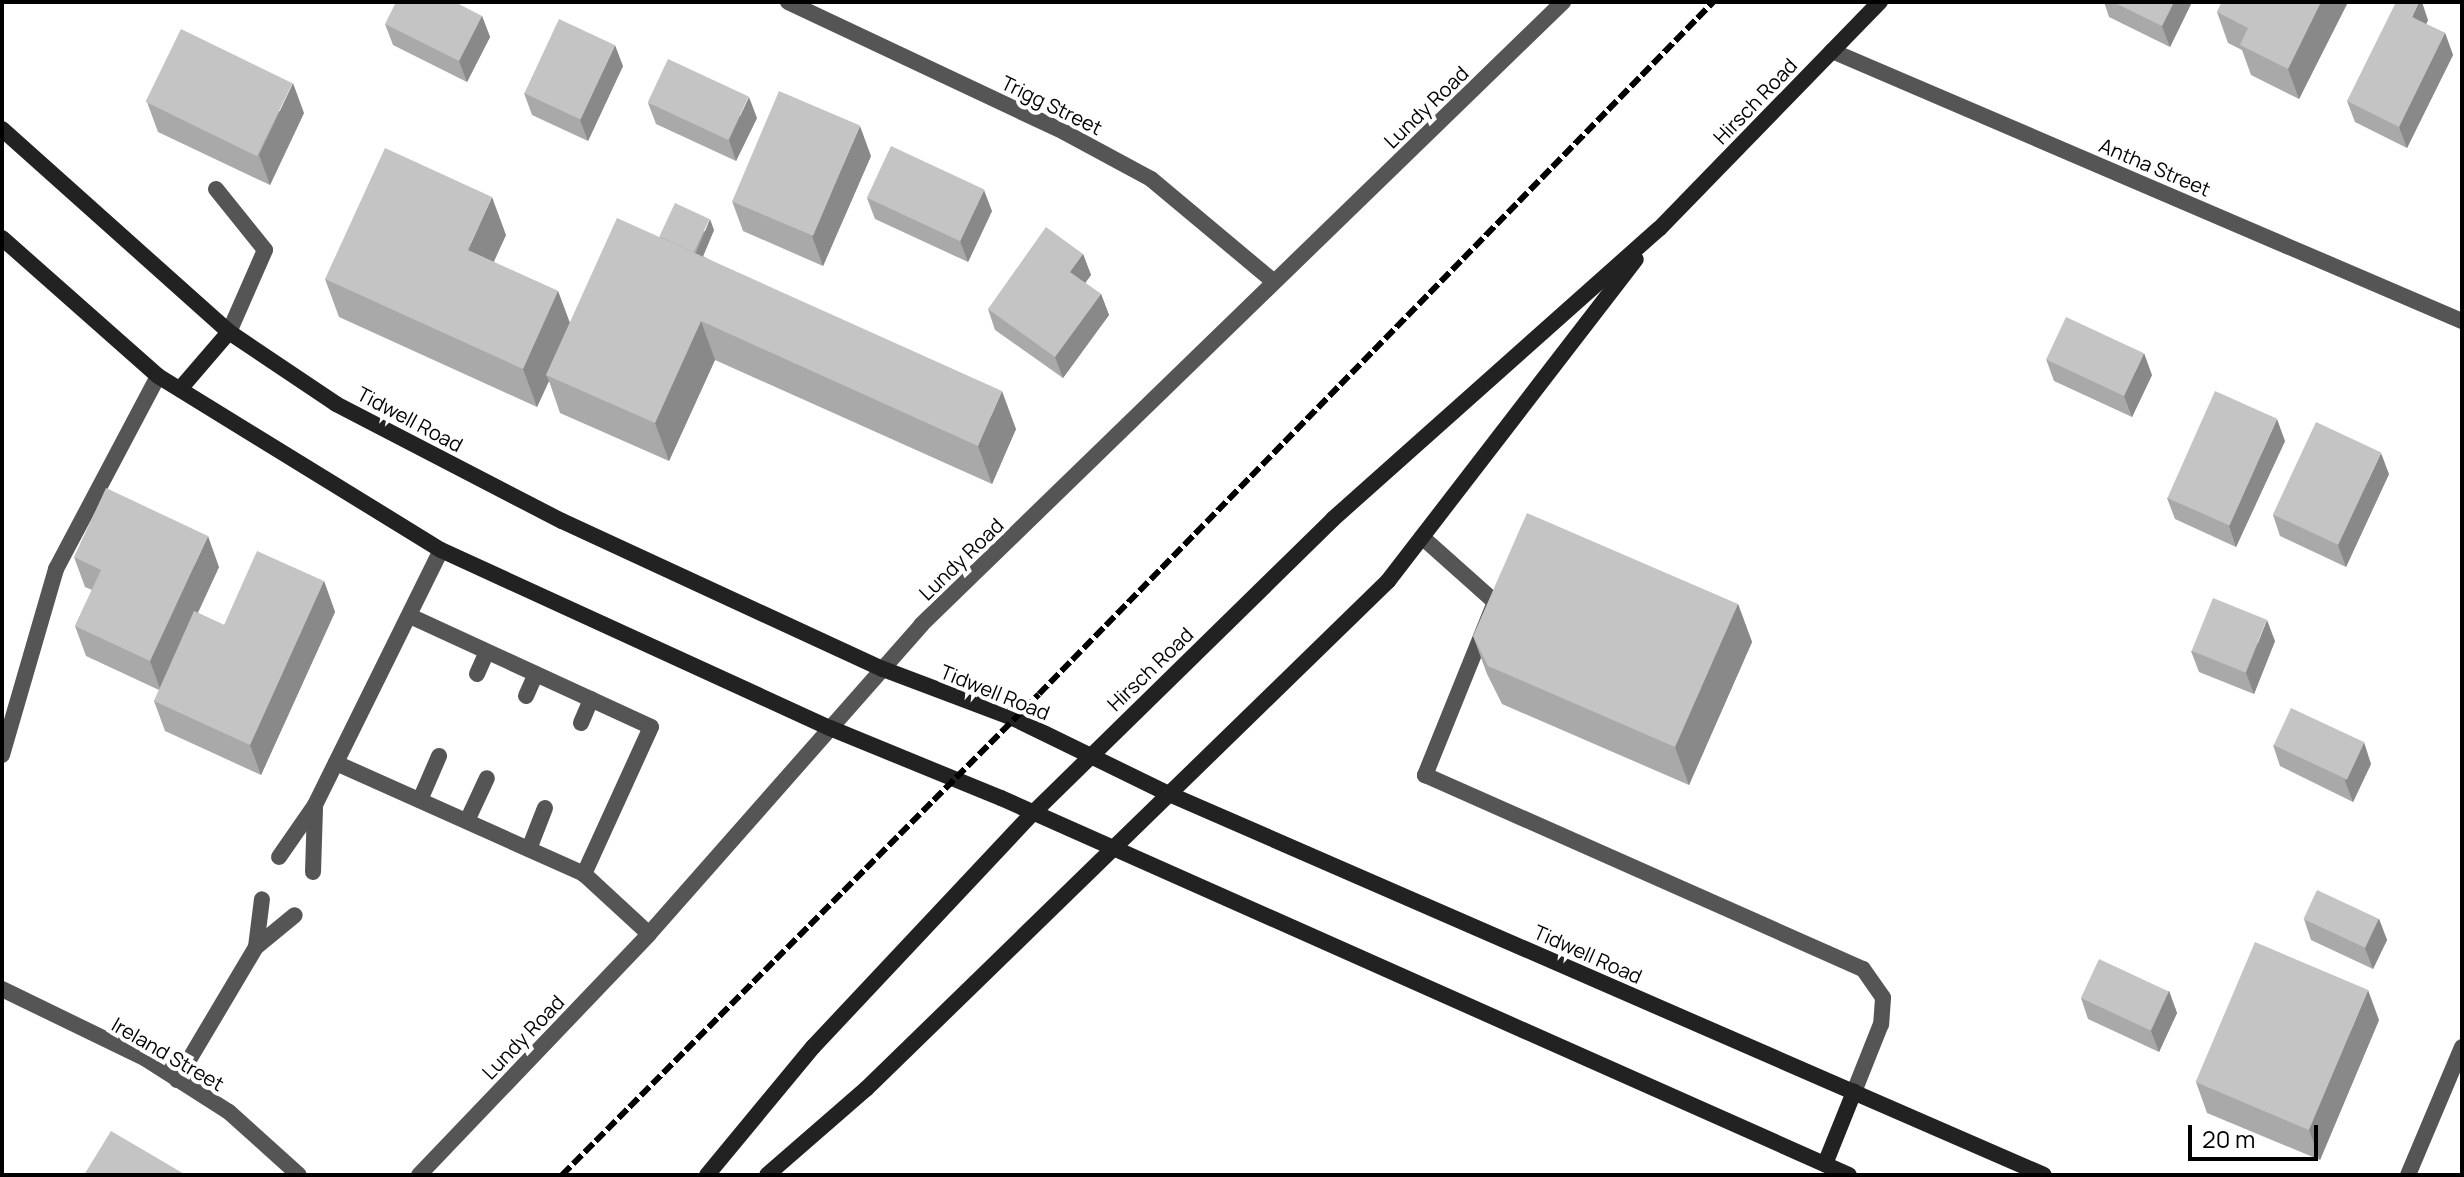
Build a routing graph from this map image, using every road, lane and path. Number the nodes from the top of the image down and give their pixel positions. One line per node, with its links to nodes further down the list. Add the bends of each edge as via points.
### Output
1 (788, 2): 9 (street, Trigg Street, via 1064,132 1151,179)
2 (1563, 2): 9 (street, Lundy Road)
3 (1880, 2): 4 (main road, Hirsch Road)
4 (1832, 51): 7 (main road, Hirsch Road); 10 (street, Antha Street)
5 (2, 129): 11 (main road, Tidwell Road)
6 (216, 189): 11 (street, via 265,250)
7 (1659, 229): 14 (main road, Hirsch Road); 26 (main road, Hirsch Road, via 1333,519)
8 (2, 238): 12 (main road)
9 (1274, 282): 18 (street, Lundy Road, via 921,625)
10 (2462, 321)
11 (229, 332): 13 (main road); 18 (main road, Tidwell Road, via 336,404 548,514)
12 (158, 376): 13 (main road); 25 (street, via 56,569)
13 (180, 389): 15 (main road)
14 (1422, 537): 30 (main road, Hirsch Road, via 1388,581); 48 (street, via 1495,602 1425,775 1863,969 1883,998 1881,1024)
15 (441, 550): 16 (street); 24 (main road)
16 (410, 616): 17 (street); 28 (street)
17 (487, 652): 19 (street); 20 (street)
18 (883, 669): 24 (street, Lundy Road); 26 (main road, Tidwell Road, via 1015,719)
19 (477, 674)
20 (536, 674): 21 (street); 22 (street)
21 (526, 696)
22 (591, 699): 23 (street); 40 (street, via 651,727)
23 (581, 723)
24 (830, 728): 34 (main road); 43 (street, Lundy Road)
25 (2, 755)
26 (1091, 755): 30 (main road, Tidwell Road); 34 (main road, Hirsch Road)
27 (439, 756): 31 (street)
28 (336, 763): 31 (street); 32 (street)
29 (487, 778): 35 (street)
30 (1169, 794): 36 (main road, Hirsch Road); 48 (main road, Tidwell Road)
31 (420, 800): 35 (street)
32 (315, 805): 38 (street); 39 (street)
33 (545, 808): 37 (street)
34 (1033, 813): 36 (main road); 52 (main road, Hirsch Road, via 813,1047)
35 (467, 821): 37 (street)
36 (1114, 848): 49 (main road); 53 (main road, Hirsch Road, via 866,1089)
37 (529, 849): 40 (street)
38 (279, 857)
39 (313, 872)
40 (584, 874): 43 (street)
41 (262, 899): 44 (street)
42 (295, 915): 44 (street)
43 (649, 934): 51 (street, Lundy Road)
44 (256, 947): 47 (street)
45 (2, 989): 47 (street, Ireland Street, via 146,1059)
46 (2462, 1047): 56 (street)
47 (177, 1080): 50 (street, Ireland Street, via 229,1112)
48 (1854, 1092): 49 (main road); 55 (main road, Tidwell Road)
49 (1825, 1164): 54 (main road)
50 (299, 1175)
51 (419, 1175)
52 (707, 1175)
53 (767, 1175)
54 (1849, 1175)
55 (2044, 1175)
56 (2408, 1175)

